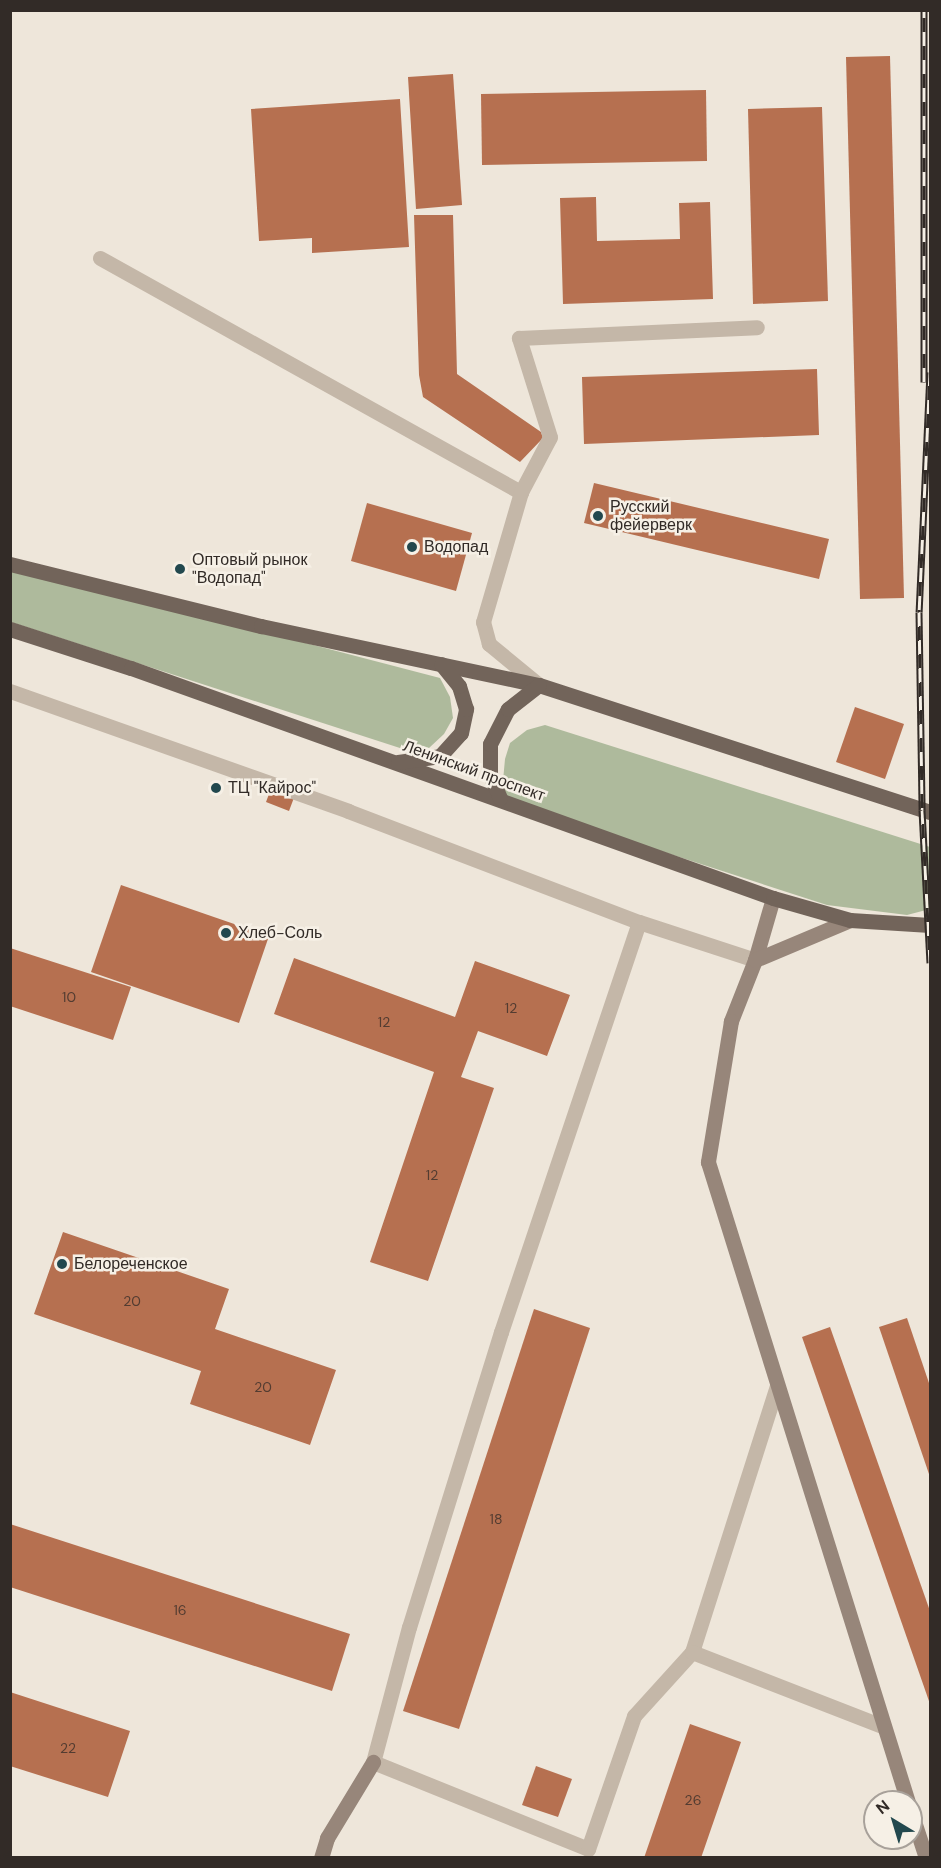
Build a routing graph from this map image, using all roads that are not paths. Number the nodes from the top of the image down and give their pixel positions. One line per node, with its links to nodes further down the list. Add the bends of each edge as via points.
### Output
1 (100, 258): 3 (street)
2 (758, 327): 3 (street, via 519,338 550,437)
3 (521, 492): 7 (street, via 483,622 489,644)
4 (10, 564): 6 (main road, via 261,626)
5 (10, 629): 9 (main road, Ленинский проспект)
6 (441, 664): 7 (main road); 9 (main road, via 459,686 466,709 461,733 440,756)
7 (539, 686): 10 (main road, via 508,709 490,744 490,776); 11 (main road)
8 (10, 690): 14 (street, via 348,811)
9 (396, 762): 10 (main road, Ленинский проспект)
10 (500, 798): 12 (main road, Ленинский проспект)
11 (930, 812)
12 (773, 898): 13 (main road, Ленинский проспект); 16 (street)
13 (850, 920): 15 (main road, Ленинский проспект); 16 (street)
14 (639, 922): 16 (street); 20 (street, via 501,1332 409,1627)
15 (930, 925)
16 (755, 960): 17 (street, via 731,1021 708,1162)
17 (777, 1385): 18 (street); 19 (street)
18 (692, 1653): 19 (street); 20 (street, via 634,1716 588,1849)
19 (884, 1727): 21 (street)
20 (373, 1762): 22 (street, via 327,1838)
21 (904, 1790)
22 (321, 1857)

